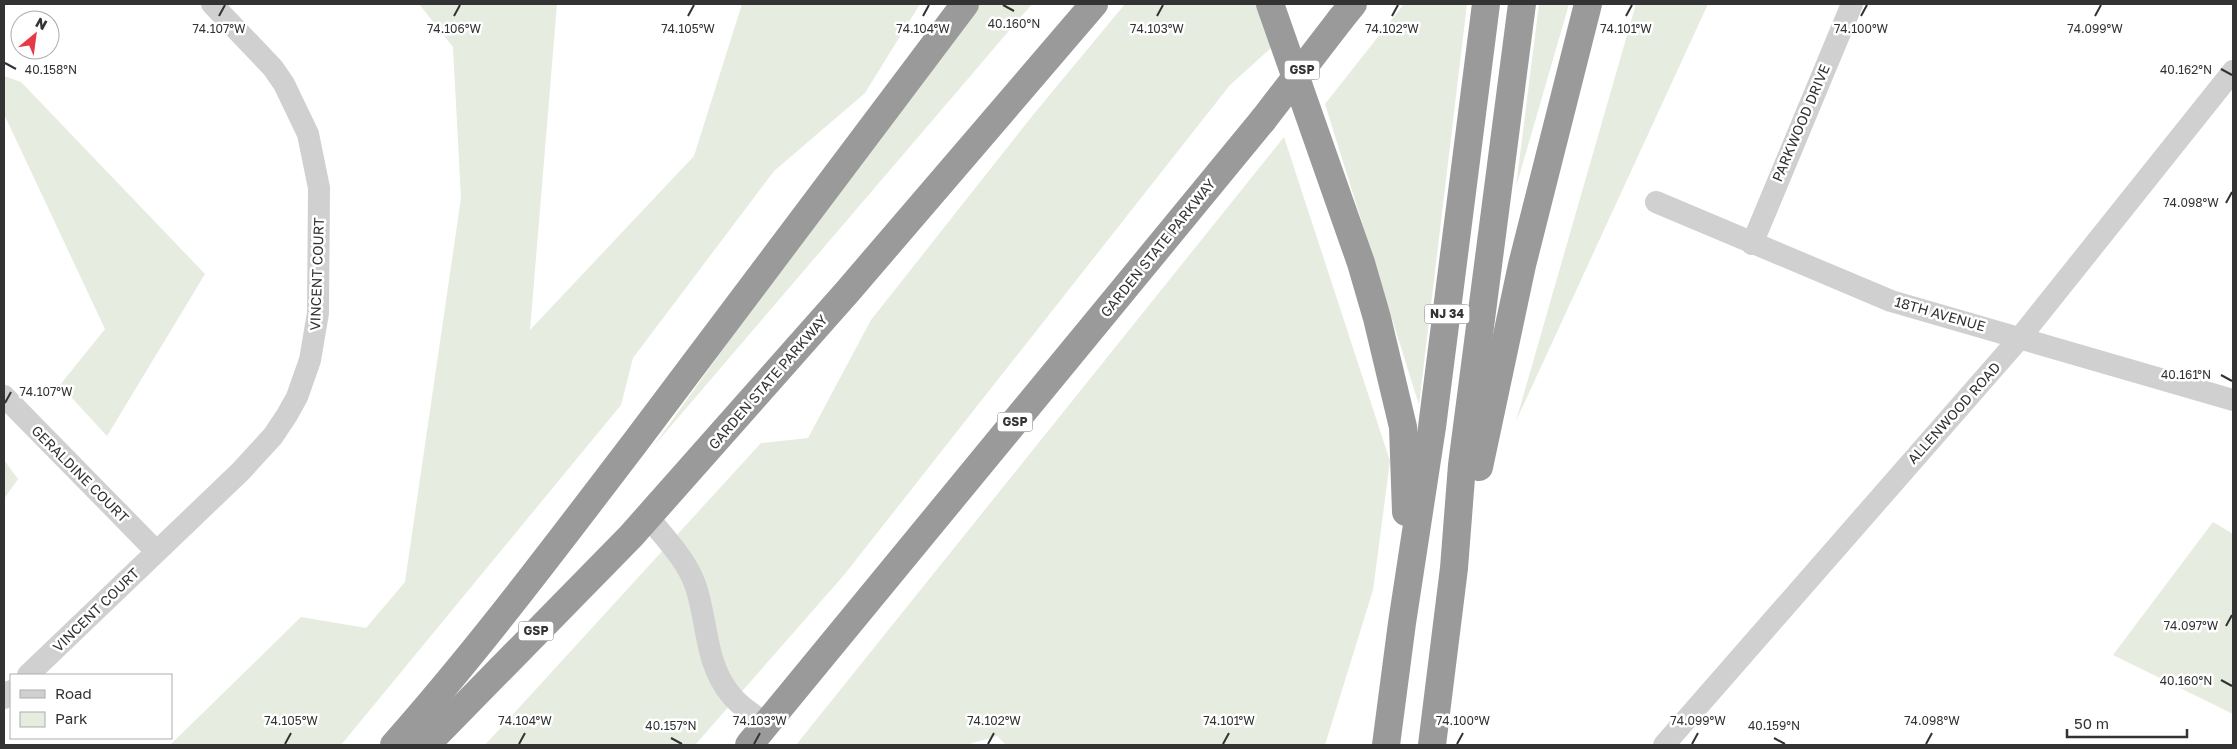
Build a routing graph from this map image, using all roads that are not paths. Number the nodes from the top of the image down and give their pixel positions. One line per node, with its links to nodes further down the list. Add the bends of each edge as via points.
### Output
1 (212, 4): 17 (street, VINCENT COURT, via 273,68 308,134 319,188 316,335 297,397 274,436)
2 (965, 4): 22 (highway, via 573,524 441,692)
3 (1094, 4): 16 (highway, GARDEN STATE PARKWAY / GSP, via 848,291)
4 (1270, 4): 19 (highway, via 1361,263 1400,408 1406,488)
5 (1486, 4): 19 (highway, NJ 34, via 1434,417)
6 (1522, 4): 18 (highway, NJ 34, via 1462,465)
7 (1588, 4): 18 (highway, via 1522,265)
8 (1852, 4): 12 (street, PARKWOOD DRIVE)
9 (1347, 12): 21 (highway, GARDEN STATE PARKWAY / GSP, bridge, via 1263,120)
10 (2233, 71): 13 (street, ALLENWOOD ROAD)
11 (1656, 202): 12 (street, 18TH AVENUE)
12 (1752, 244): 13 (street, 18TH AVENUE, via 1891,300)
13 (2019, 339): 15 (street, 18TH AVENUE); 27 (street, ALLENWOOD ROAD)
14 (4, 396): 17 (street, GERALDINE COURT)
15 (2233, 400)
16 (648, 517): 21 (street, via 684,562 696,586 712,664 719,677 732,696); 23 (highway, GARDEN STATE PARKWAY / GSP)
17 (156, 551): 20 (street, VINCENT COURT)
18 (1454, 568): 26 (highway)
19 (1402, 623): 25 (highway, NJ 34)
20 (29, 674)
21 (767, 724): 24 (highway, GARDEN STATE PARKWAY / GSP)
22 (394, 745)
23 (426, 745)
24 (749, 745)
25 (1386, 745)
26 (1432, 745)
27 (1664, 745)

